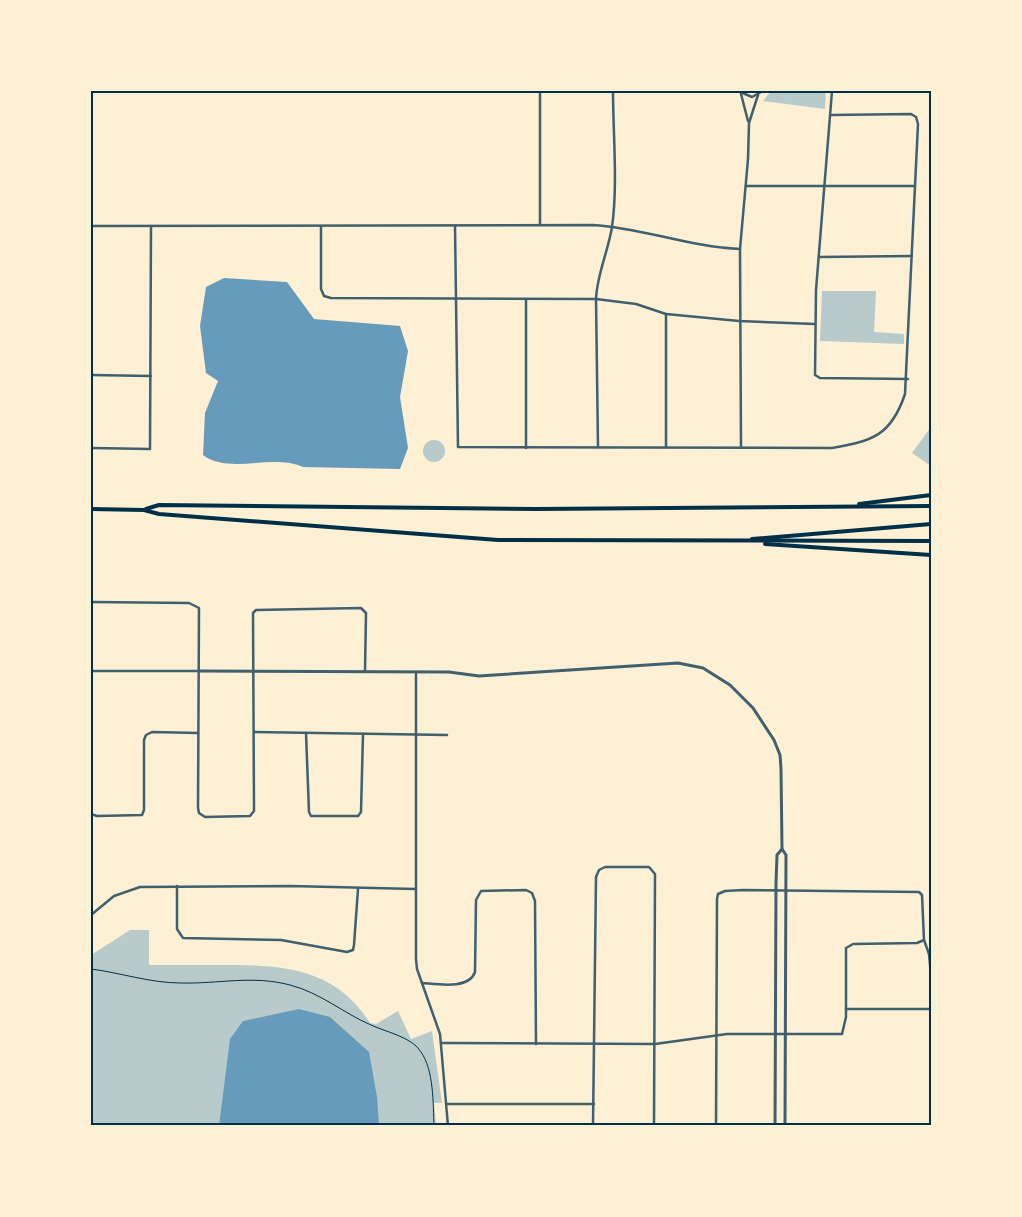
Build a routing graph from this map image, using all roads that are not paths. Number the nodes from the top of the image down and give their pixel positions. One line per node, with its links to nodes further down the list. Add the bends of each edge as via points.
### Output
1 (540, 91): 12 (street)
2 (613, 91): 17 (street)
3 (763, 91): 6 (street)
4 (832, 91): 7 (street)
5 (740, 92): 6 (street, via 746,96); 8 (street)
6 (758, 95): 8 (street)
7 (831, 114): 10 (street); 11 (street, via 911,114 916,117)
8 (749, 123): 9 (street)
9 (746, 186): 10 (street); 18 (street)
10 (824, 186): 11 (street); 20 (street)
11 (916, 186): 19 (street)
12 (540, 225): 16 (street); 17 (street)
13 (91, 226): 14 (street)
14 (151, 226): 15 (street); 28 (street)
15 (321, 226): 16 (street); 21 (street, via 321,289 324,296)
16 (455, 226): 21 (street)
17 (612, 226): 18 (street, via 682,243); 23 (street)
18 (740, 249): 25 (street)
19 (912, 256): 20 (street); 29 (street)
20 (819, 257): 26 (street)
21 (456, 299): 22 (street); 34 (street, via 458,447)
22 (526, 299): 23 (street); 34 (street)
23 (596, 299): 24 (street, via 636,304); 30 (street)
24 (666, 314): 25 (street); 31 (street)
25 (739, 321): 26 (street); 32 (street)
26 (815, 324): 29 (street, via 815,375 820,378)
27 (91, 375): 28 (street)
28 (151, 376): 33 (street, via 150,449)
29 (908, 379): 32 (street, via 899,413 885,430 865,443 832,448)
30 (598, 447): 31 (street); 34 (street)
31 (666, 447): 32 (street)
32 (741, 447)
33 (91, 448)
34 (526, 448)
35 (931, 495): 36 (main road)
36 (845, 506): 37 (main road); 39 (main road, via 536,509 159,505)
37 (931, 506)
38 (91, 509): 39 (main road)
39 (144, 510): 41 (main road, via 159,514 498,540)
40 (931, 524): 41 (main road)
41 (725, 541): 42 (main road); 43 (main road)
42 (931, 541)
43 (931, 555)
44 (91, 602): 46 (street, via 189,603 197,606)
45 (91, 671): 46 (street)
46 (198, 671): 47 (street); 51 (street)
47 (253, 671): 48 (street); 48 (street, via 253,613 256,610 361,608 366,613); 50 (street)
48 (365, 672): 49 (street)
49 (416, 672): 54 (street); 57 (street, via 491,676 678,663 703,668 743,697 774,740 780,755)
50 (254, 732): 51 (street, via 254,811 250,816 205,817 198,811); 52 (street)
51 (198, 733): 56 (street, via 152,732 146,735 142,815)
52 (306, 733): 53 (street); 53 (street, via 311,816 358,816 361,812)
53 (363, 734): 54 (street)
54 (416, 734): 55 (street); 60 (street)
55 (447, 735)
56 (91, 814)
57 (782, 849): 61 (street, via 777,855); 62 (street, via 786,855)
58 (177, 886): 59 (street); 59 (street, via 177,929 183,938 281,940 347,952 354,948); 63 (street, via 132,888 109,899)
59 (358, 889): 60 (street)
60 (415, 889): 66 (street, via 416,959)
61 (776, 890): 62 (street); 69 (street); 71 (street, via 725,891 718,894)
62 (785, 890): 64 (street, via 919,892 922,895); 70 (street)
63 (91, 915)
64 (924, 940): 65 (street); 67 (street, via 848,946)
65 (931, 975)
66 (422, 983): 72 (street, via 437,1021); 73 (street, via 465,983 472,979 475,972 476,900 481,891 526,890 532,893 535,901)
67 (846, 1009): 68 (street); 70 (street, via 842,1034)
68 (931, 1009)
69 (774, 1033): 70 (street); 71 (street); 82 (street)
70 (787, 1033): 83 (street)
71 (716, 1036): 75 (street); 81 (street)
72 (441, 1043): 73 (street); 76 (street)
73 (536, 1044): 74 (street)
74 (595, 1044): 75 (street); 75 (street, via 596,877 605,867 645,867 655,874); 77 (street)
75 (655, 1044): 80 (street)
76 (446, 1104): 77 (street); 78 (street)
77 (594, 1104): 79 (street)
78 (448, 1126)
79 (593, 1126)
80 (654, 1126)
81 (716, 1126)
82 (775, 1126)
83 (785, 1126)

